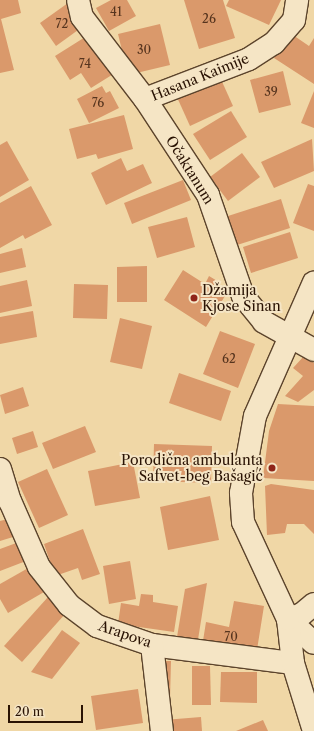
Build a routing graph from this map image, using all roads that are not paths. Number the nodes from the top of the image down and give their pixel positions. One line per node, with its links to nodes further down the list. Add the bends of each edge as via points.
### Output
1 (78, 0): 3 (street, Očaktanum, via 82,17)
2 (297, 0): 3 (street, Hasana Kaimije, via 294,20 274,43 249,59)
3 (145, 99): 5 (street, Očaktanum, via 208,195 243,296 264,322)
4 (314, 282): 5 (street)
5 (290, 334): 6 (street, Očaktanum); 9 (street, via 255,416 241,493 243,522)
6 (314, 350)
7 (0, 469): 11 (street, Arapova, via 10,501 39,567 69,605 97,626)
8 (314, 604): 9 (street, via 302,614)
9 (288, 618): 10 (street); 12 (street)
10 (314, 643)
11 (152, 645): 12 (street, Arapova); 13 (street)
12 (293, 664): 14 (street)
13 (162, 731)
14 (314, 731)

